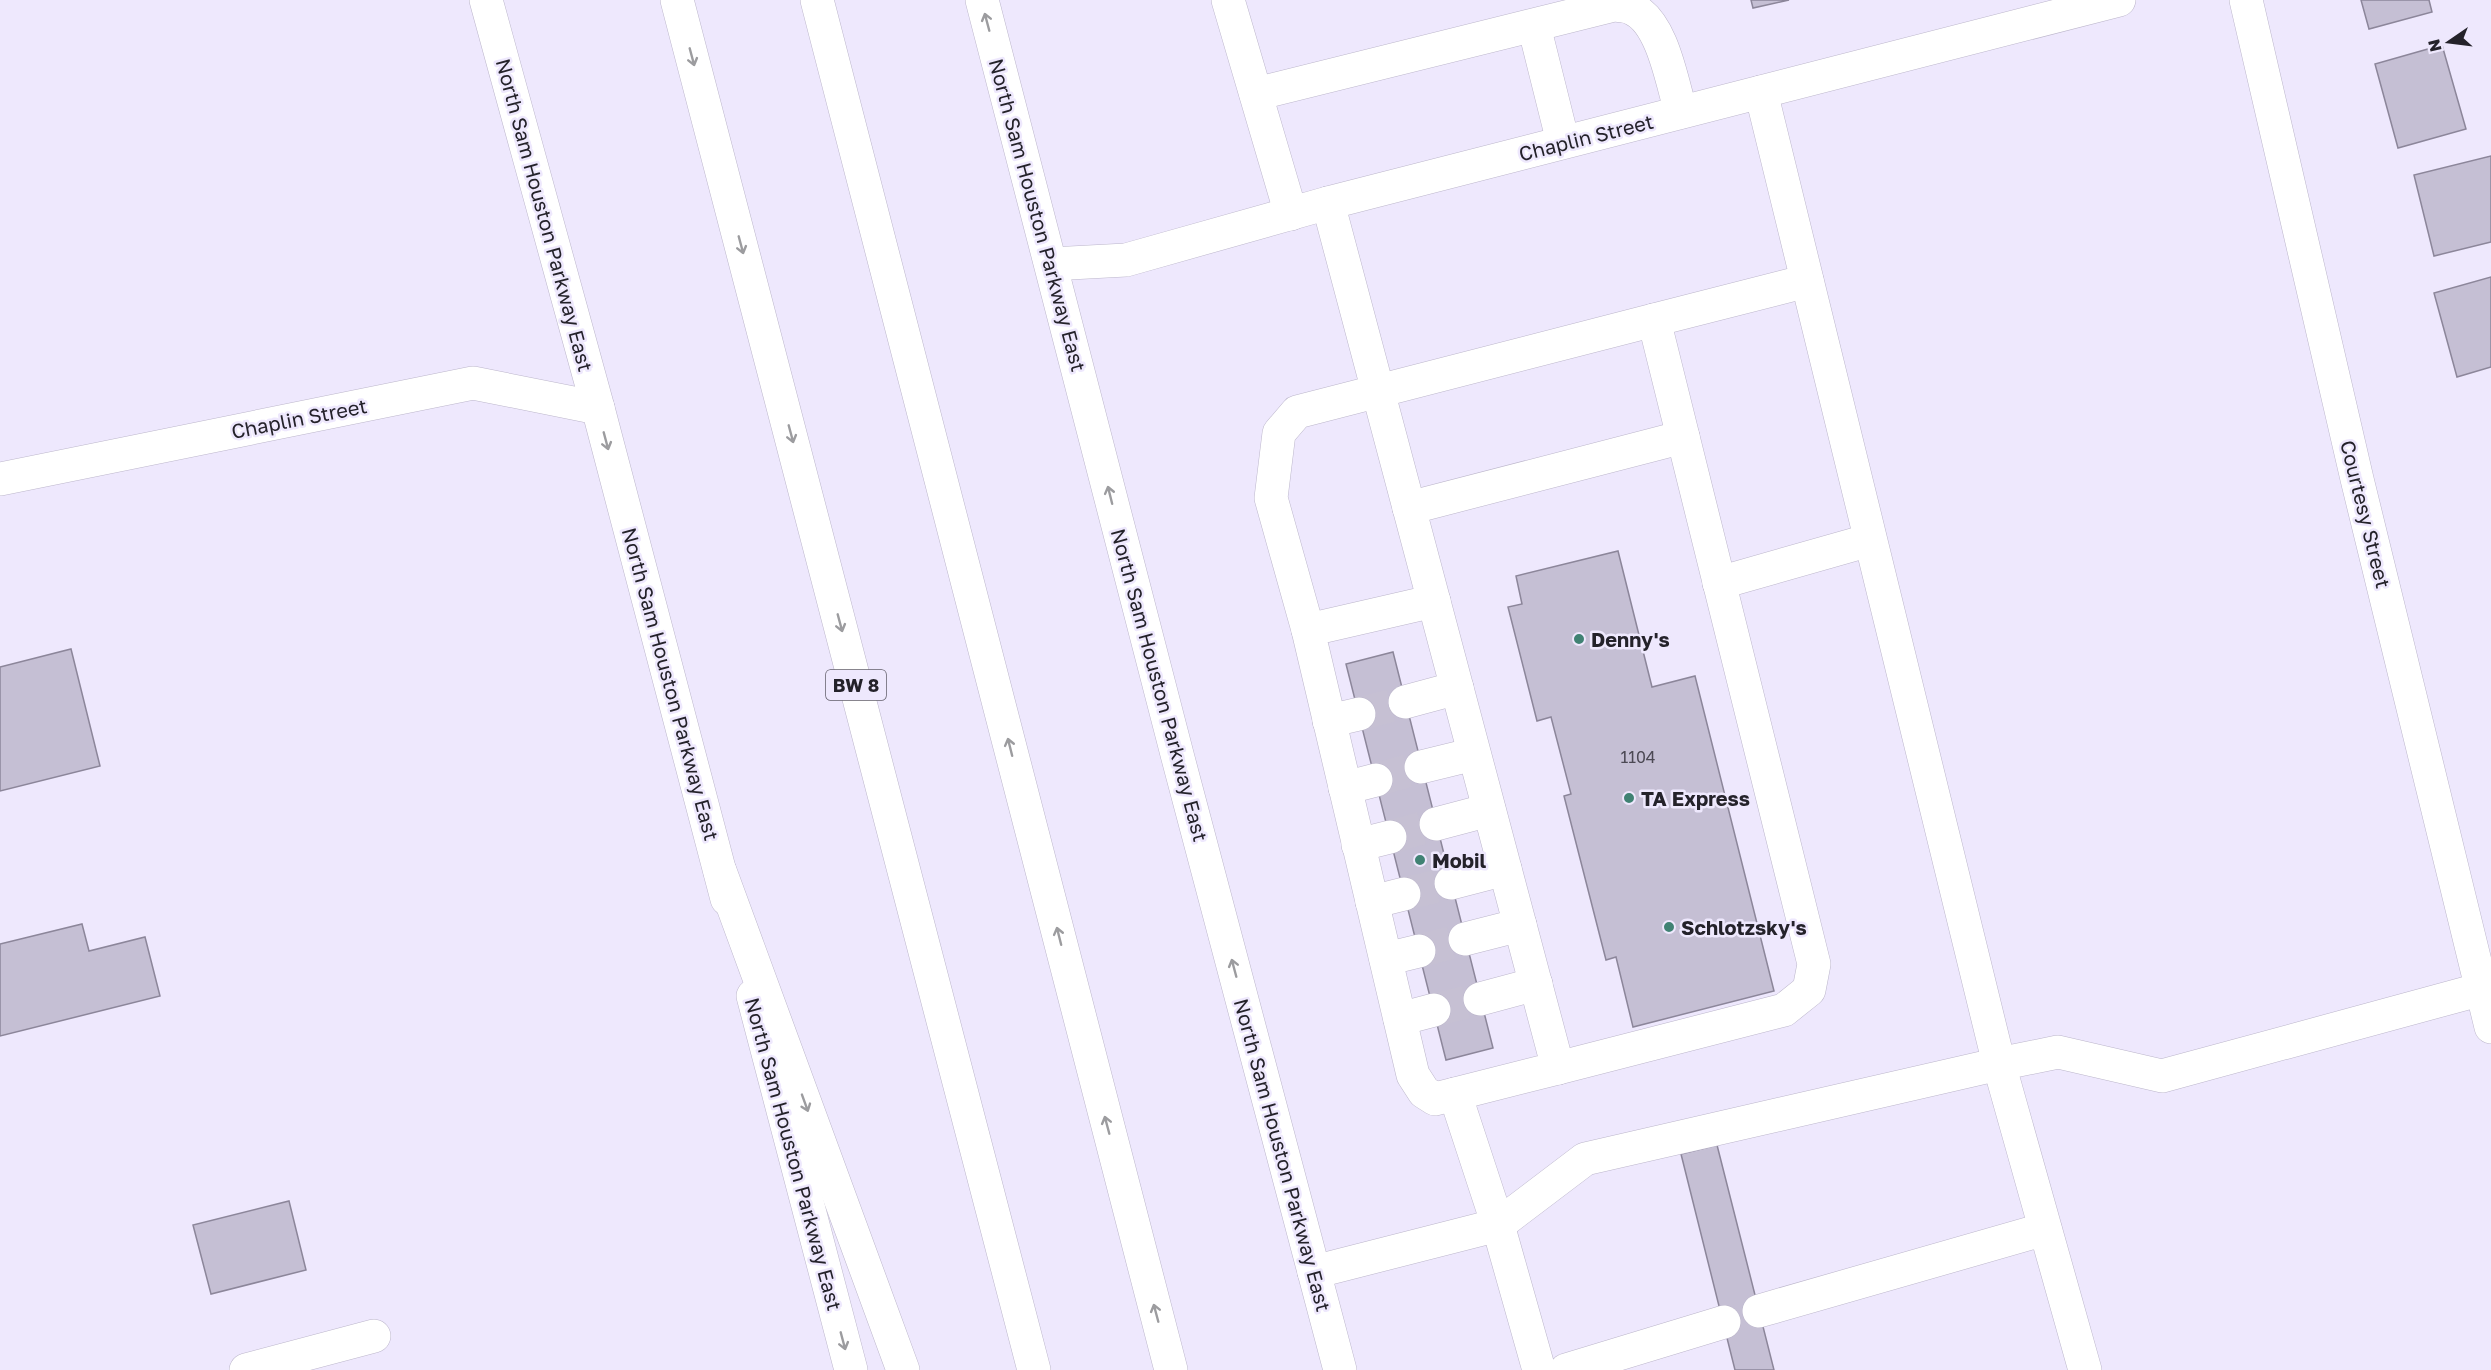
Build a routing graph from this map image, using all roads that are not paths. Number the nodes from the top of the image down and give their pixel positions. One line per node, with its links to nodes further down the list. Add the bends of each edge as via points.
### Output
1 (486, 0): 19 (main road, North Sam Houston Parkway East)
2 (677, 0): 62 (main road, BW 8, one-way to 62)
3 (816, 0): 63 (main road, one-way to 3)
4 (982, 0): 15 (main road, North Sam Houston Parkway East, one-way to 4)
5 (1228, 0): 10 (main road)
6 (2119, 0): 9 (main road, Chaplin Street)
7 (2247, 0): 45 (main road, Courtesy Street, via 2355,470)
8 (1534, 26): 10 (main road); 11 (main road, via 1614,5 1632,8 1648,19 1657,34); 12 (main road)
9 (1761, 92): 11 (main road, Chaplin Street); 16 (main road)
10 (1256, 94): 14 (main road)
11 (1681, 112): 12 (main road, Chaplin Street)
12 (1563, 142): 13 (main road, Chaplin Street)
13 (1328, 203): 14 (main road, Chaplin Street); 18 (main road)
14 (1291, 214): 15 (main road, Chaplin Street, via 1126,260)
15 (1051, 264): 55 (main road, North Sam Houston Parkway East, one-way to 15)
16 (1807, 281): 17 (main road); 23 (main road)
17 (1654, 320): 18 (main road); 20 (main road)
18 (1378, 391): 22 (main road); 26 (main road, via 1297,412 1279,433 1271,498)
19 (598, 408): 21 (main road, Chaplin Street, via 473,383); 36 (main road, North Sam Houston Parkway East, one-way to 36)
20 (1683, 437): 22 (main road); 24 (main road)
21 (0, 478)
22 (1409, 508): 25 (main road)
23 (1870, 540): 24 (main road); 50 (main road)
24 (1719, 583): 51 (main road, via 1814,964 1809,990 1784,1010)
25 (1434, 601): 26 (main road); 27 (main road)
26 (1308, 630): 34 (main road, via 1344,717 1360,784)
27 (1457, 688): 28 (main road); 29 (main road)
28 (1405, 702)
29 (1474, 753): 30 (main road); 31 (main road)
30 (1421, 767)
31 (1489, 810): 32 (main road); 35 (main road)
32 (1436, 824)
33 (1390, 837): 34 (main road)
34 (1358, 845): 39 (main road)
35 (1505, 869): 37 (main road); 40 (main road)
36 (720, 871): 60 (main road, North Sam Houston Parkway East, one-way to 60); 61 (main road, one-way to 61)
37 (1451, 883)
38 (1404, 894): 39 (main road)
39 (1372, 902): 43 (main road)
40 (1520, 925): 41 (main road); 44 (main road)
41 (1465, 939)
42 (1419, 951): 43 (main road)
43 (1386, 958): 48 (main road)
44 (1536, 984): 46 (main road); 51 (main road)
45 (2482, 989): 49 (main road, Courtesy Street); 50 (main road, via 2162,1076 2058,1052)
46 (1480, 999)
47 (1434, 1010): 48 (main road)
48 (1400, 1019): 52 (main road, via 1413,1075 1424,1092 1435,1099)
49 (2491, 1027)
50 (1999, 1064): 53 (main road, via 1585,1159); 54 (main road)
51 (1558, 1068): 52 (main road)
52 (1455, 1094): 53 (main road)
53 (1498, 1225): 55 (main road); 65 (main road)
54 (2045, 1229): 56 (main road); 67 (main road)
55 (1314, 1272): 64 (main road, North Sam Houston Parkway East)
56 (1759, 1311)
57 (1724, 1322): 66 (main road)
58 (374, 1336): 59 (main road)
59 (246, 1370)
60 (850, 1370)
61 (903, 1370)
62 (1034, 1370)
63 (1171, 1370)
64 (1340, 1370)
65 (1539, 1370)
66 (1566, 1370)
67 (2085, 1370)

